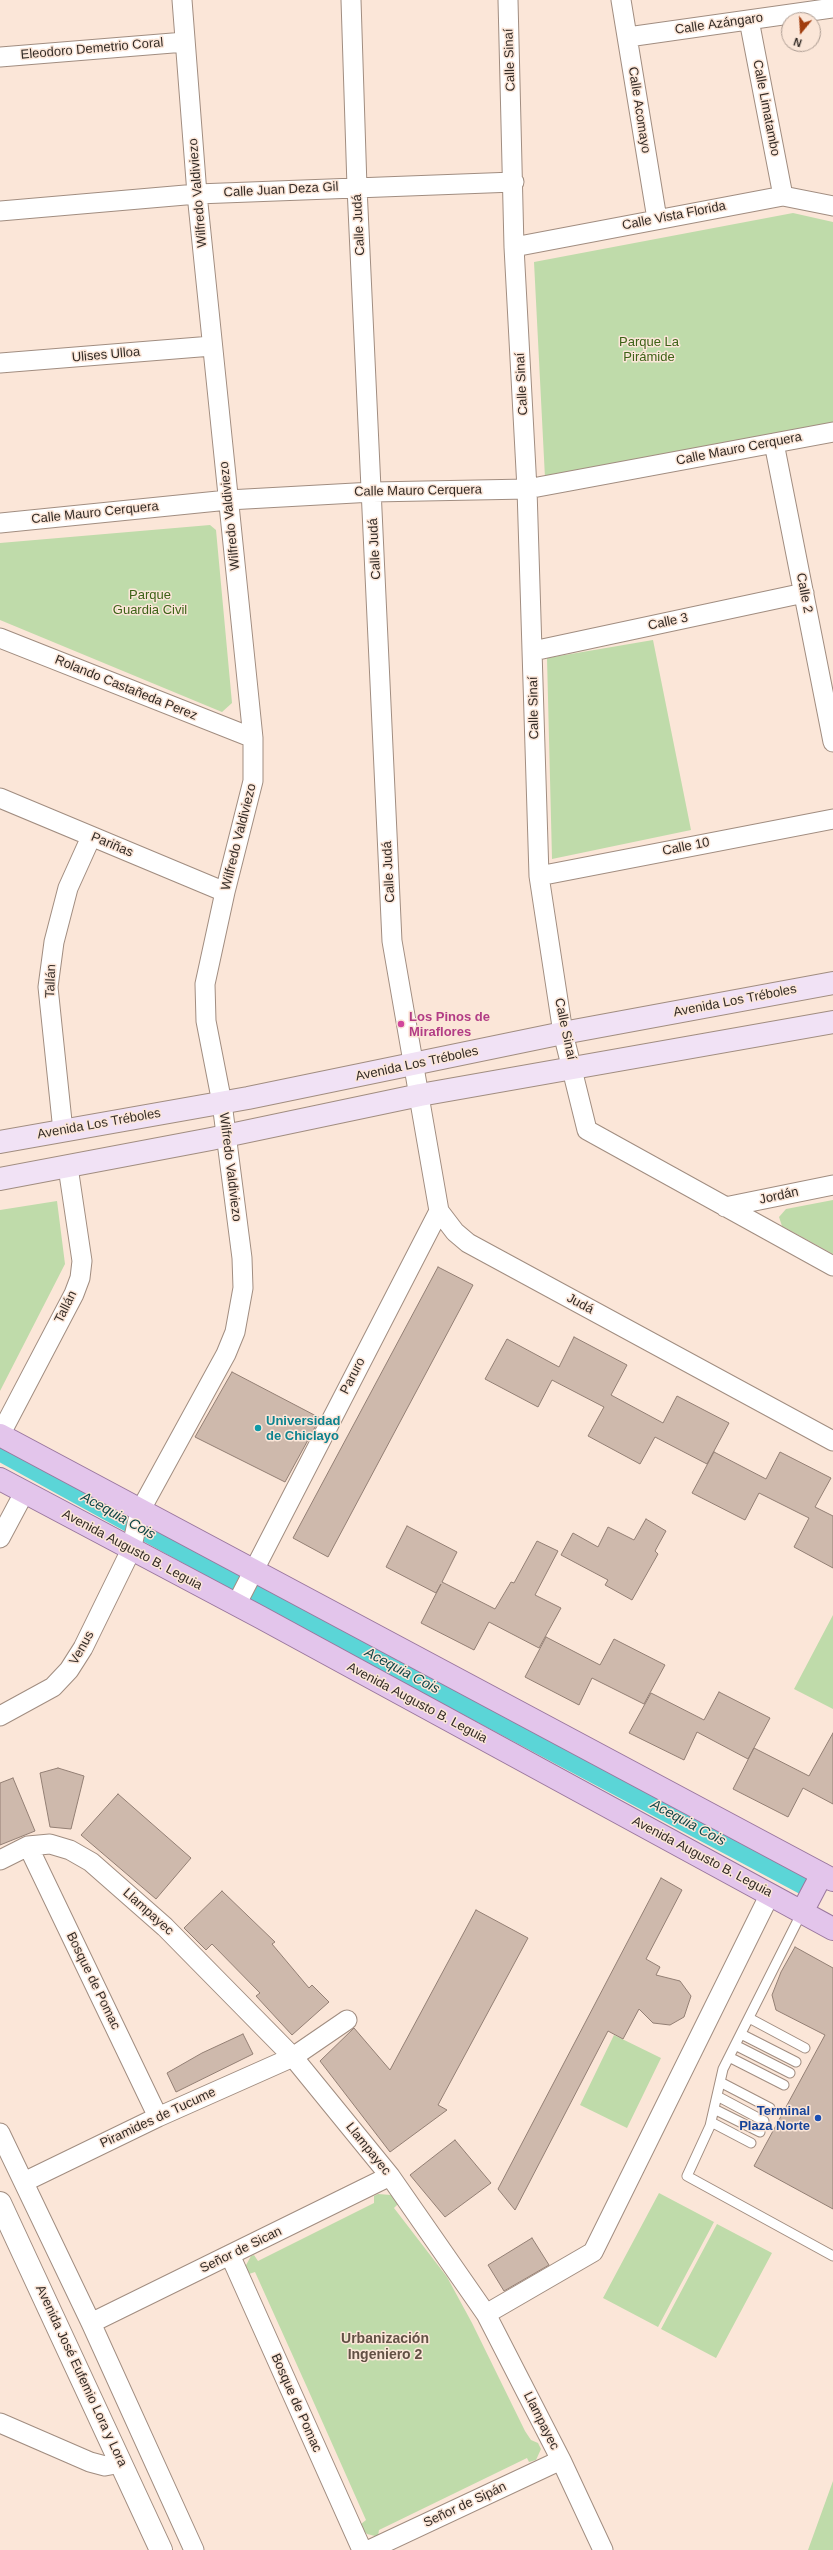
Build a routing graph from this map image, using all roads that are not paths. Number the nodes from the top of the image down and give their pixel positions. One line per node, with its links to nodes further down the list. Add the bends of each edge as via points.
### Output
1 (182, 0): 8 (street, Wilfredo Valdiviezo)
2 (351, 0): 11 (street, Calle Judá)
3 (508, 0): 10 (street, Calle Sinaí)
4 (618, 2): 7 (street, Calle Acomayo)
5 (833, 8): 6 (street, Calle Azángaro)
6 (749, 20): 7 (street, Calle Azángaro); 13 (street, Calle Limatambo)
7 (628, 37): 16 (street, Calle Acomayo)
8 (185, 42): 9 (street, Eleodoro Demetrio Coral); 12 (street, Wilfredo Valdiviezo)
9 (0, 57)
10 (514, 182): 11 (street, Calle Juan Deza Gil); 17 (street, Calle Sinaí)
11 (357, 187): 12 (street, Calle Juan Deza Gil); 23 (street, Calle Judá)
12 (197, 194): 15 (street, Calle Juan Deza Gil); 18 (street, Wilfredo Valdiviezo)
13 (783, 196): 14 (street, Calle Vista Florida); 16 (street, Calle Vista Florida)
14 (833, 206)
15 (0, 211)
16 (657, 219): 17 (street, Calle Vista Florida)
17 (514, 247): 22 (street, Calle Sinaí)
18 (212, 346): 19 (street, Ulises Ulloa); 24 (street, Wilfredo Valdiviezo)
19 (0, 364)
20 (833, 432): 21 (street, Calle Mauro Cerquera)
21 (774, 443): 22 (street, Calle Mauro Cerquera); 26 (street, Calle 2)
22 (527, 489): 23 (street, Calle Mauro Cerquera); 28 (street, Calle Sinaí)
23 (373, 492): 24 (street, Calle Mauro Cerquera); 39 (street, Calle Judá, via 392,941)
24 (228, 500): 25 (street, Calle Mauro Cerquera); 29 (street, Wilfredo Valdiviezo)
25 (0, 523)
26 (804, 593): 28 (street, Calle 3); 30 (street, Calle 2)
27 (0, 638): 29 (street, Rolando Castañeda Perez)
28 (533, 651): 34 (street, Calle Sinaí)
29 (253, 738): 35 (street, Wilfredo Valdiviezo, via 253,781)
30 (833, 742)
31 (0, 798): 33 (street, Pariñas)
32 (833, 819): 34 (street, Calle 10)
33 (92, 837): 35 (street, Pariñas); 43 (street, Tallán, via 68,888 54,942 48,987)
34 (539, 876): 38 (street, Calle Sinaí)
35 (225, 892): 42 (street, Wilfredo Valdiviezo, via 205,984 207,1029)
36 (833, 983): 38 (main road, Avenida Los Tréboles)
37 (833, 1022): 40 (main road)
38 (563, 1033): 39 (main road, Avenida Los Tréboles); 40 (street, Calle Sinaí)
39 (414, 1066): 41 (street, Calle Judá); 42 (main road, Avenida Los Tréboles)
40 (573, 1069): 41 (main road); 49 (street, Calle Sinaí, via 587,1130)
41 (420, 1095): 44 (main road); 50 (street, Judá)
42 (222, 1103): 43 (main road, Avenida Los Tréboles); 44 (street, Wilfredo Valdiviezo)
43 (63, 1131): 45 (main road, Avenida Los Tréboles)
44 (226, 1136): 46 (main road); 56 (street, Wilfredo Valdiviezo, via 242,1258 243,1288 235,1332 226,1354)
45 (0, 1142)
46 (68, 1167): 47 (main road); 52 (street, Tallán, via 82,1261 80,1278)
47 (0, 1179)
48 (833, 1184): 49 (street, Jordán)
49 (725, 1207): 51 (street, Calle Sinaí)
50 (439, 1211): 53 (street, Judá, via 455,1232 468,1243); 59 (street, Paruro)
51 (833, 1266)
52 (0, 1435): 56 (main road)
53 (833, 1441)
54 (0, 1479): 55 (main road, Avenida Augusto B. Leguia)
55 (24, 1493): 57 (street); 58 (main road, Avenida Augusto B. Leguia)
56 (140, 1512): 58 (street, Wilfredo Valdiviezo); 59 (main road)
57 (0, 1538)
58 (131, 1550): 60 (main road, Avenida Augusto B. Leguia); 61 (street, Venus, via 83,1648 69,1670 53,1687)
59 (253, 1572): 60 (street, Paruro); 64 (main road)
60 (236, 1604): 65 (main road, Avenida Augusto B. Leguia)
61 (0, 1716)
62 (28, 1846): 63 (street); 74 (street, Llampayec, via 50,1844 70,1850 91,1862 165,1927); 82 (street, Bosque de Pomac)
63 (0, 1860)
64 (828, 1877): 66 (main road)
65 (770, 1894): 66 (main road, Avenida Augusto B. Leguia); 93 (street, via 593,2252)
66 (802, 1912): 67 (main road, Avenida Augusto B. Leguia); 68 (lane)
67 (833, 1929)
68 (749, 2018): 70 (lane); 72 (lane)
69 (347, 2020): 74 (street, Piramides de Tucume)
70 (741, 2034): 71 (lane); 75 (lane)
71 (735, 2045): 73 (lane); 76 (lane)
72 (805, 2048)
73 (729, 2057): 77 (lane); 78 (lane)
74 (293, 2058): 82 (street, Piramides de Tucume); 88 (street, Llampayec)
75 (796, 2062)
76 (790, 2073)
77 (720, 2082): 79 (lane); 80 (lane)
78 (784, 2084)
79 (717, 2096): 81 (lane); 83 (lane)
80 (770, 2108)
81 (714, 2109): 84 (lane); 85 (lane)
82 (158, 2117): 89 (street, Piramides de Tucume)
83 (764, 2121)
84 (711, 2122): 87 (lane); 92 (lane, via 687,2176)
85 (760, 2132)
86 (0, 2133): 89 (street)
87 (751, 2143)
88 (390, 2176): 91 (street, Señor de Sican); 93 (street, Llampayec)
89 (24, 2182): 94 (street)
90 (2, 2213): 97 (street, Avenida José Eufemio Lora y Lora)
91 (230, 2255): 94 (street, Señor de Sican); 100 (street, Bosque de Pomac)
92 (833, 2256)
93 (486, 2314): 96 (street, Llampayec)
94 (91, 2323): 99 (street)
95 (0, 2423): 97 (street, via 90,2462 105,2466)
96 (561, 2460): 101 (street, Señor de Sipán); 102 (street, Llampayec)
97 (121, 2463): 98 (street, Avenida José Eufemio Lora y Lora)
98 (161, 2550)
99 (194, 2550)
100 (362, 2550)
101 (369, 2550)
102 (603, 2550)

